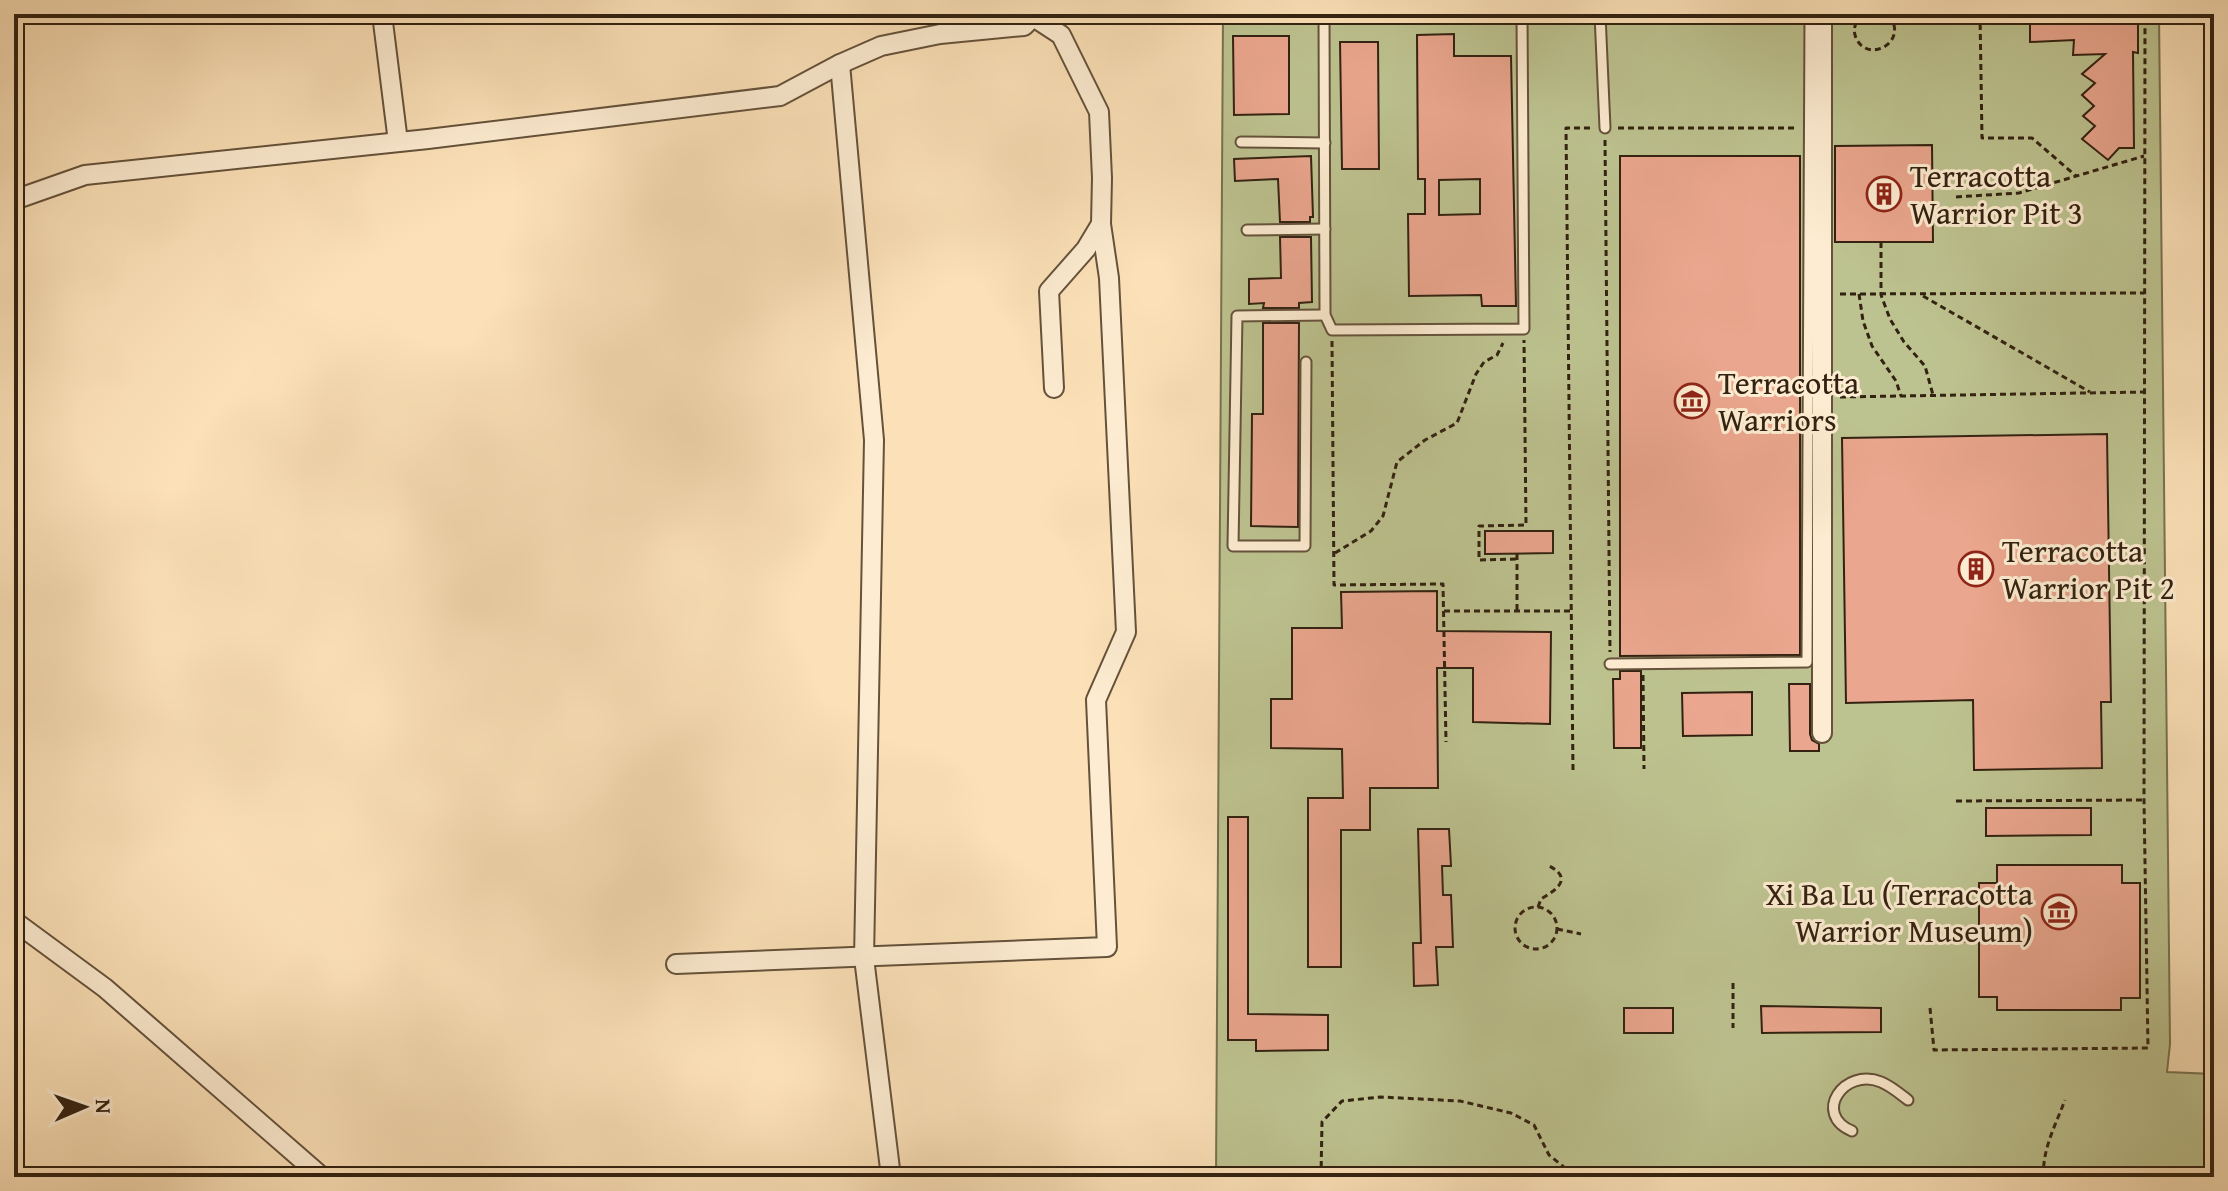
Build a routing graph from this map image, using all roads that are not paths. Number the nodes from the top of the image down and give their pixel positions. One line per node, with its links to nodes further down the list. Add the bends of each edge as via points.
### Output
1 (382, 14): 12 (street)
2 (1231, 14): 3 (lane)
3 (1295, 14)
4 (1324, 14): 14 (lane)
5 (1522, 14): 19 (lane, via 1524,329 1332,330)
6 (1600, 14): 11 (lane)
7 (1810, 14): 22 (lane, via 1807,662)
8 (1822, 14): 23 (street)
9 (1035, 16): 10 (street, via 1024,26 881,46); 16 (street, via 1061,35 1099,112)
10 (840, 64): 12 (street, via 780,96); 25 (street, via 874,440)
11 (1605, 128)
12 (398, 142): 15 (street, via 85,175)
13 (1241, 142): 14 (lane)
14 (1325, 143): 17 (lane)
15 (14, 200)
16 (1101, 224): 21 (street, via 1049,291); 25 (street, via 1109,278 1126,632 1096,700 1107,947)
17 (1325, 229): 18 (lane); 19 (lane)
18 (1247, 230)
19 (1325, 315): 20 (lane, via 1237,316 1233,546 1305,546)
20 (1306, 362)
21 (1054, 388)
22 (1610, 664)
23 (1822, 733)
24 (14, 921): 29 (street, via 105,988)
25 (864, 958): 26 (street); 30 (street)
26 (676, 964)
27 (1908, 1100): 28 (lane, via 1882,1082 1851,1081 1833,1106 1835,1119)
28 (1852, 1131)
29 (322, 1177)
30 (891, 1177)

